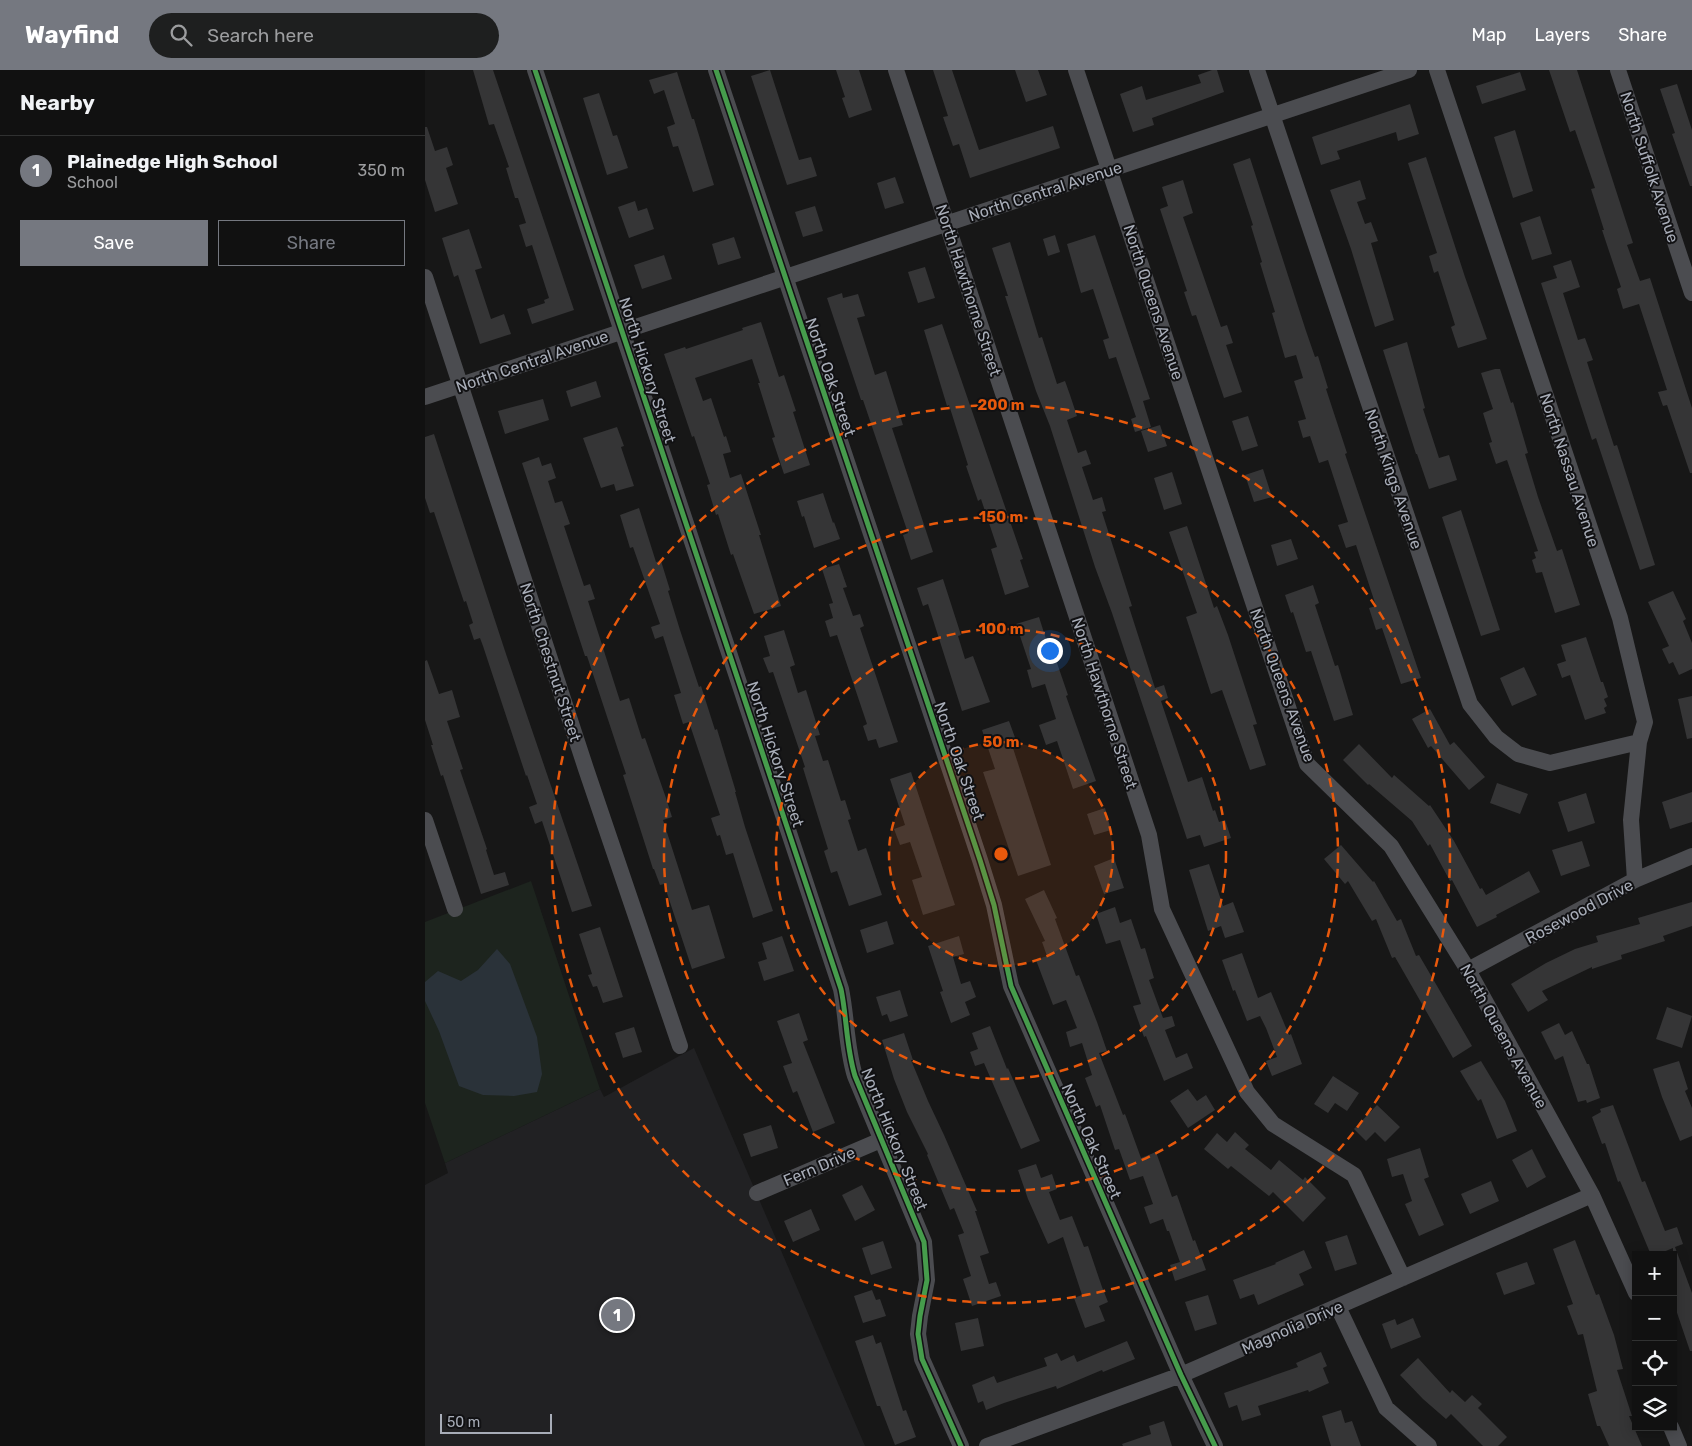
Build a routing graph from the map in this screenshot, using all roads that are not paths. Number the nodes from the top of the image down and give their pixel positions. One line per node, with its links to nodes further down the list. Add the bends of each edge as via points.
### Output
1 (535, 70): 15 (street, North Hickory Street)
2 (716, 70): 13 (street, North Oak Street)
3 (896, 70): 11 (street, North Hawthorne Street)
4 (1076, 70): 10 (street, North Queens Avenue)
5 (1257, 70): 9 (street, North Kings Avenue)
6 (1409, 70): 9 (street, North Central Avenue)
7 (1437, 70): 18 (street, North Nassau Avenue, via 1620,618 1645,722)
8 (1618, 70): 14 (street, North Suffolk Avenue)
9 (1272, 115): 10 (street, North Central Avenue); 18 (street, North Kings Avenue, via 1470,704 1497,737 1518,754 1550,763)
10 (1110, 170): 11 (street, North Central Avenue); 23 (street, North Queens Avenue, via 1307,764 1391,846)
11 (947, 224): 13 (street, North Central Avenue); 28 (street, North Hawthorne Street, via 1149,835 1162,909 1247,1092 1273,1124 1354,1175)
12 (425, 278): 16 (street, North Chestnut Street)
13 (785, 278): 15 (street, North Central Avenue); 31 (street, North Oak Street, via 983,869 1011,986)
14 (1692, 293)
15 (622, 331): 16 (street, North Central Avenue); 25 (street, North Hickory Street, via 841,989 849,1055)
16 (461, 385): 17 (street, North Central Avenue); 24 (street, North Chestnut Street)
17 (425, 397)
18 (1639, 742): 21 (street, North Nassau Avenue, via 1631,820)
19 (425, 820): 22 (street)
20 (1692, 856): 21 (street, Rosewood Drive)
21 (1635, 880): 23 (street, Rosewood Drive)
22 (455, 909)
23 (1468, 970): 27 (street, North Queens Avenue)
24 (680, 1046)
25 (881, 1140): 26 (street, Fern Drive); 33 (street, North Hickory Street, via 924,1242 927,1280 919,1316 919,1346)
26 (757, 1193)
27 (1592, 1195): 28 (street, Magnolia Drive); 29 (street, North Queens Avenue)
28 (1403, 1278): 30 (street, Magnolia Drive)
29 (1632, 1284)
30 (1338, 1307): 31 (street, Magnolia Drive); 36 (street, via 1386,1408)
31 (1181, 1375): 34 (street, Magnolia Drive); 35 (street, North Oak Street)
32 (1673, 1431): 37 (street)
33 (961, 1446)
34 (987, 1446)
35 (1215, 1446)
36 (1429, 1446)
37 (1679, 1446)

